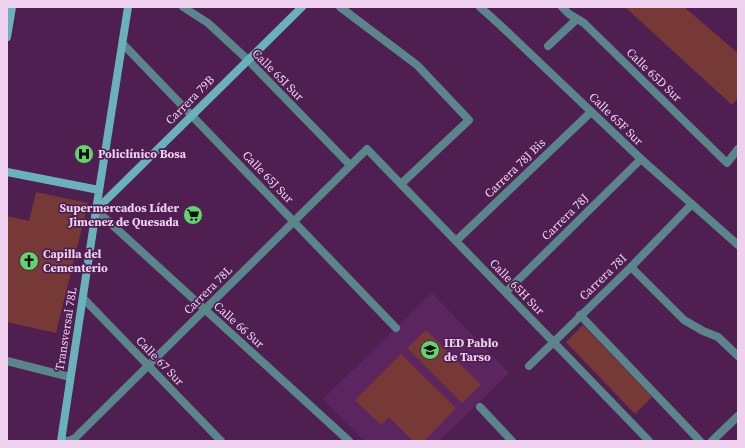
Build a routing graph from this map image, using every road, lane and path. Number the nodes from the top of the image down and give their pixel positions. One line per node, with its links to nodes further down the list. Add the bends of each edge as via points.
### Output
1 (12, 7): 9 (street)
2 (128, 7): 10 (street, Transversal 78L)
3 (183, 7): 12 (street, Calle 65I Sur, via 208,23)
4 (302, 7): 12 (street, Carrera 79B)
5 (340, 7): 20 (street, via 417,65 469,120)
6 (480, 7): 13 (street, Calle 65F Sur)
7 (562, 7): 8 (street, Calle 65D Sur)
8 (577, 19): 11 (street); 16 (street, Calle 65D Sur, via 727,163)
9 (7, 37)
10 (123, 44): 14 (street, Calle 65J Sur); 21 (street, Transversal 78L)
11 (548, 46)
12 (248, 60): 14 (street, Carrera 79B); 18 (street, Calle 65I Sur)
13 (591, 112): 17 (street, Calle 65F Sur); 25 (street, Carrera 78J Bis)
14 (192, 116): 23 (street, Carrera 79B); 24 (street, Calle 65J Sur)
15 (367, 149): 18 (street, Carrera 78L); 20 (street, Calle 65H Sur)
16 (738, 149)
17 (641, 159): 22 (street, Calle 65F Sur); 28 (street, Carrera 78J)
18 (350, 165): 24 (street, Carrera 78L)
19 (7, 172): 21 (street)
20 (401, 184): 25 (street, Calle 65H Sur)
21 (99, 190): 23 (street, Transversal 78L)
22 (692, 204): 26 (street, Calle 65F Sur); 27 (street, Carrera 78I)
23 (96, 210): 29 (street, Transversal 78L); 30 (street, Calle 66 Sur)
24 (294, 222): 30 (street, Carrera 78L); 32 (street, Calle 65J Sur)
25 (456, 241): 28 (street, Calle 65H Sur)
26 (738, 244)
27 (631, 267): 31 (street, Carrera 78I); 34 (street, via 684,320 718,337)
28 (506, 292): 33 (street, Calle 65H Sur)
29 (82, 298): 36 (street, Calle 67 Sur); 38 (street, Transversal 78L)
30 (205, 310): 36 (street, Carrera 78L); 43 (street, Calle 66 Sur)
31 (580, 315): 33 (street, Carrera 78I); 46 (street)
32 (396, 328)
33 (553, 342): 37 (street, Carrera 78I); 45 (street, Calle 65H Sur)
34 (738, 356)
35 (7, 361): 38 (street)
36 (149, 366): 41 (street, Carrera 78L, via 76,438); 42 (street, Calle 67 Sur)
37 (529, 366)
38 (70, 377): 41 (street, Transversal 78L)
39 (480, 407): 44 (street)
40 (738, 416): 47 (street)
41 (62, 441)
42 (221, 441)
43 (349, 441)
44 (512, 441)
45 (649, 441)
46 (700, 441)
47 (712, 441)

